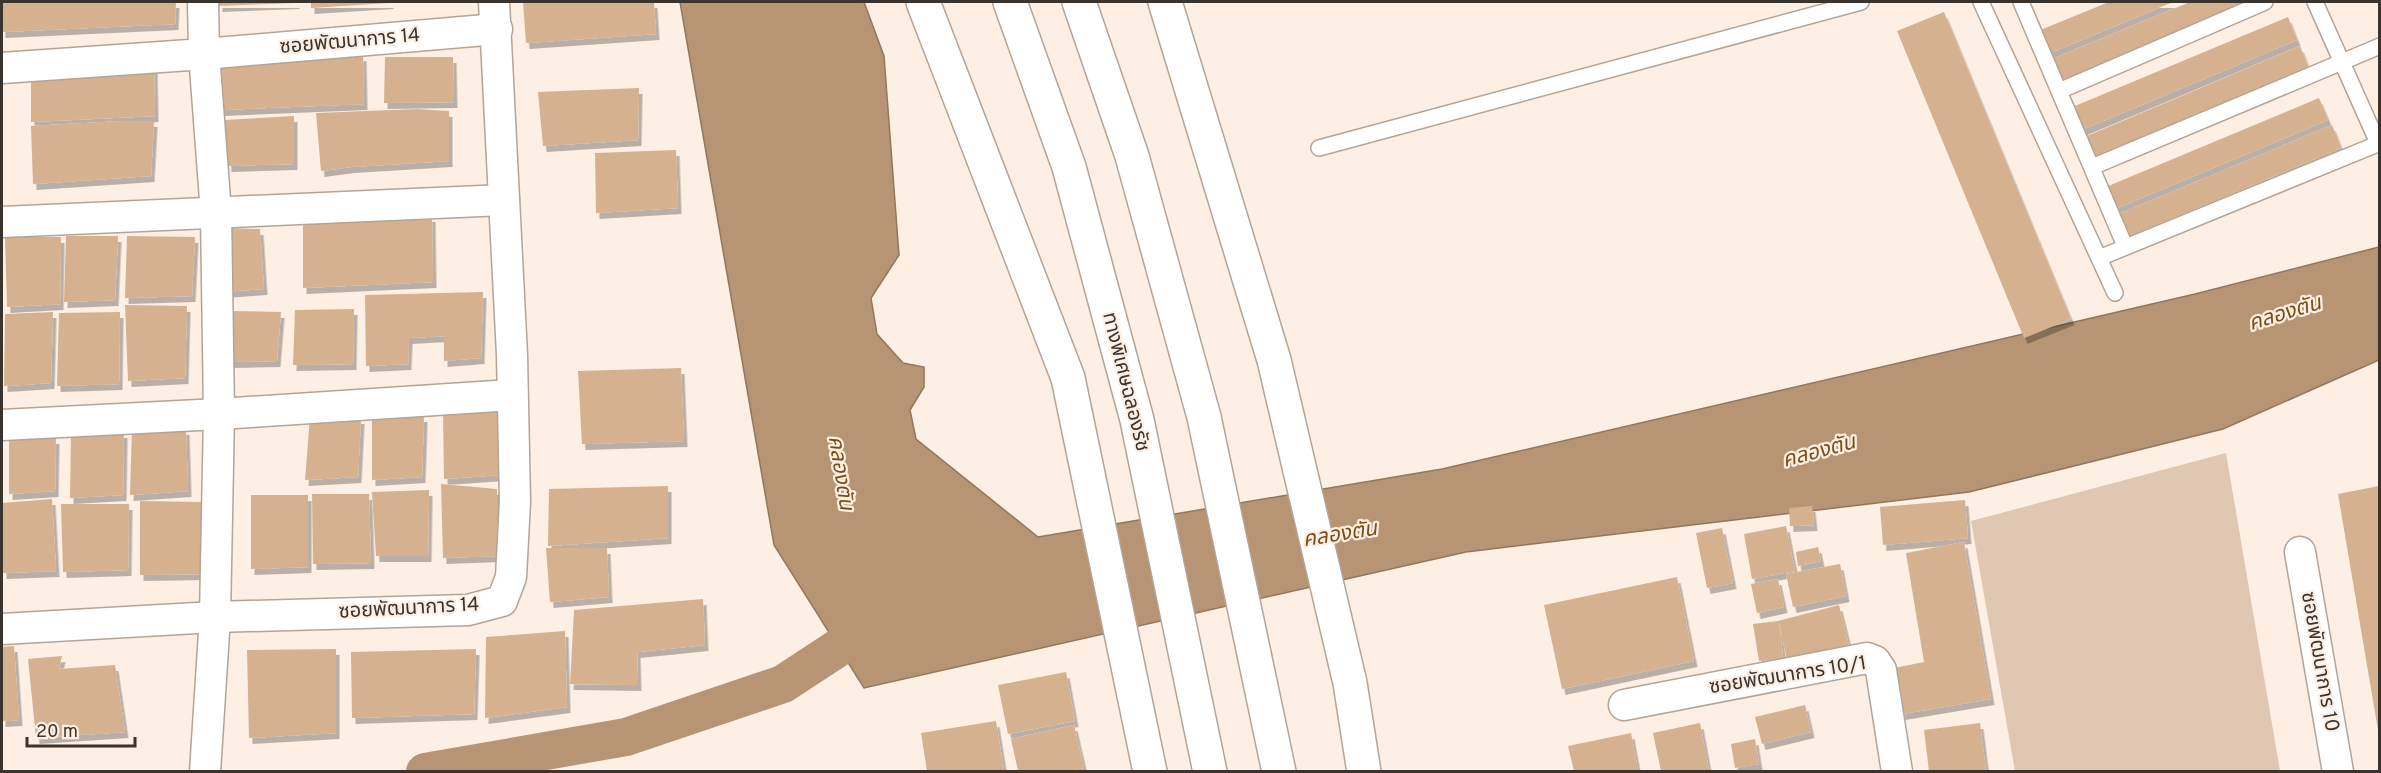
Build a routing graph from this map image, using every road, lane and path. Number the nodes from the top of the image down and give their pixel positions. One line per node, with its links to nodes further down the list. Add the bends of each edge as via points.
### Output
1 (203, 2): 13 (street)
2 (924, 2): 34 (highway, via 1068,378)
3 (1010, 2): 35 (highway, ทางพิเศษฉลองรัช, via 1070,167 1137,420)
4 (1079, 2): 36 (highway, via 1132,156 1204,417)
5 (1165, 2): 37 (highway, via 1274,360 1350,683)
6 (1861, 2): 18 (lane)
7 (1981, 2): 24 (lane)
8 (2265, 2): 16 (lane)
9 (2315, 2): 14 (lane)
10 (2028, 4): 16 (lane)
11 (495, 15): 13 (street, ซอยพัฒนาการ 14); 20 (street, ซอยพัฒนาการ 14)
12 (2379, 46): 14 (lane)
13 (204, 54): 15 (street, ซอยพัฒนาการ 14); 21 (street)
14 (2342, 62): 17 (lane); 19 (lane)
15 (2, 68)
16 (2059, 91): 19 (lane)
17 (2379, 143): 23 (lane)
18 (1318, 148)
19 (2092, 167): 23 (lane)
20 (504, 200): 21 (street); 26 (street, ซอยพัฒนาการ 14)
21 (216, 213): 22 (street); 27 (street)
22 (2, 222)
23 (2125, 246): 24 (lane)
24 (2099, 258): 25 (lane)
25 (2115, 293)
26 (512, 395): 27 (street); 30 (street, ซอยพัฒนาการ 14, via 515,502 511,577 502,601 468,610)
27 (219, 414): 28 (street); 30 (street)
28 (2, 425)
29 (2300, 552): 39 (street, ซอยพัฒนาการ 10)
30 (215, 617): 31 (street, ซอยพัฒนาการ 14); 33 (street)
31 (2, 629)
32 (1624, 705): 38 (street, ซอยพัฒนาการ 10/1, via 1867,658 1881,670)
33 (205, 763)
34 (1150, 771)
35 (1210, 771)
36 (1279, 771)
37 (1364, 771)
38 (1897, 771)
39 (2338, 771)

